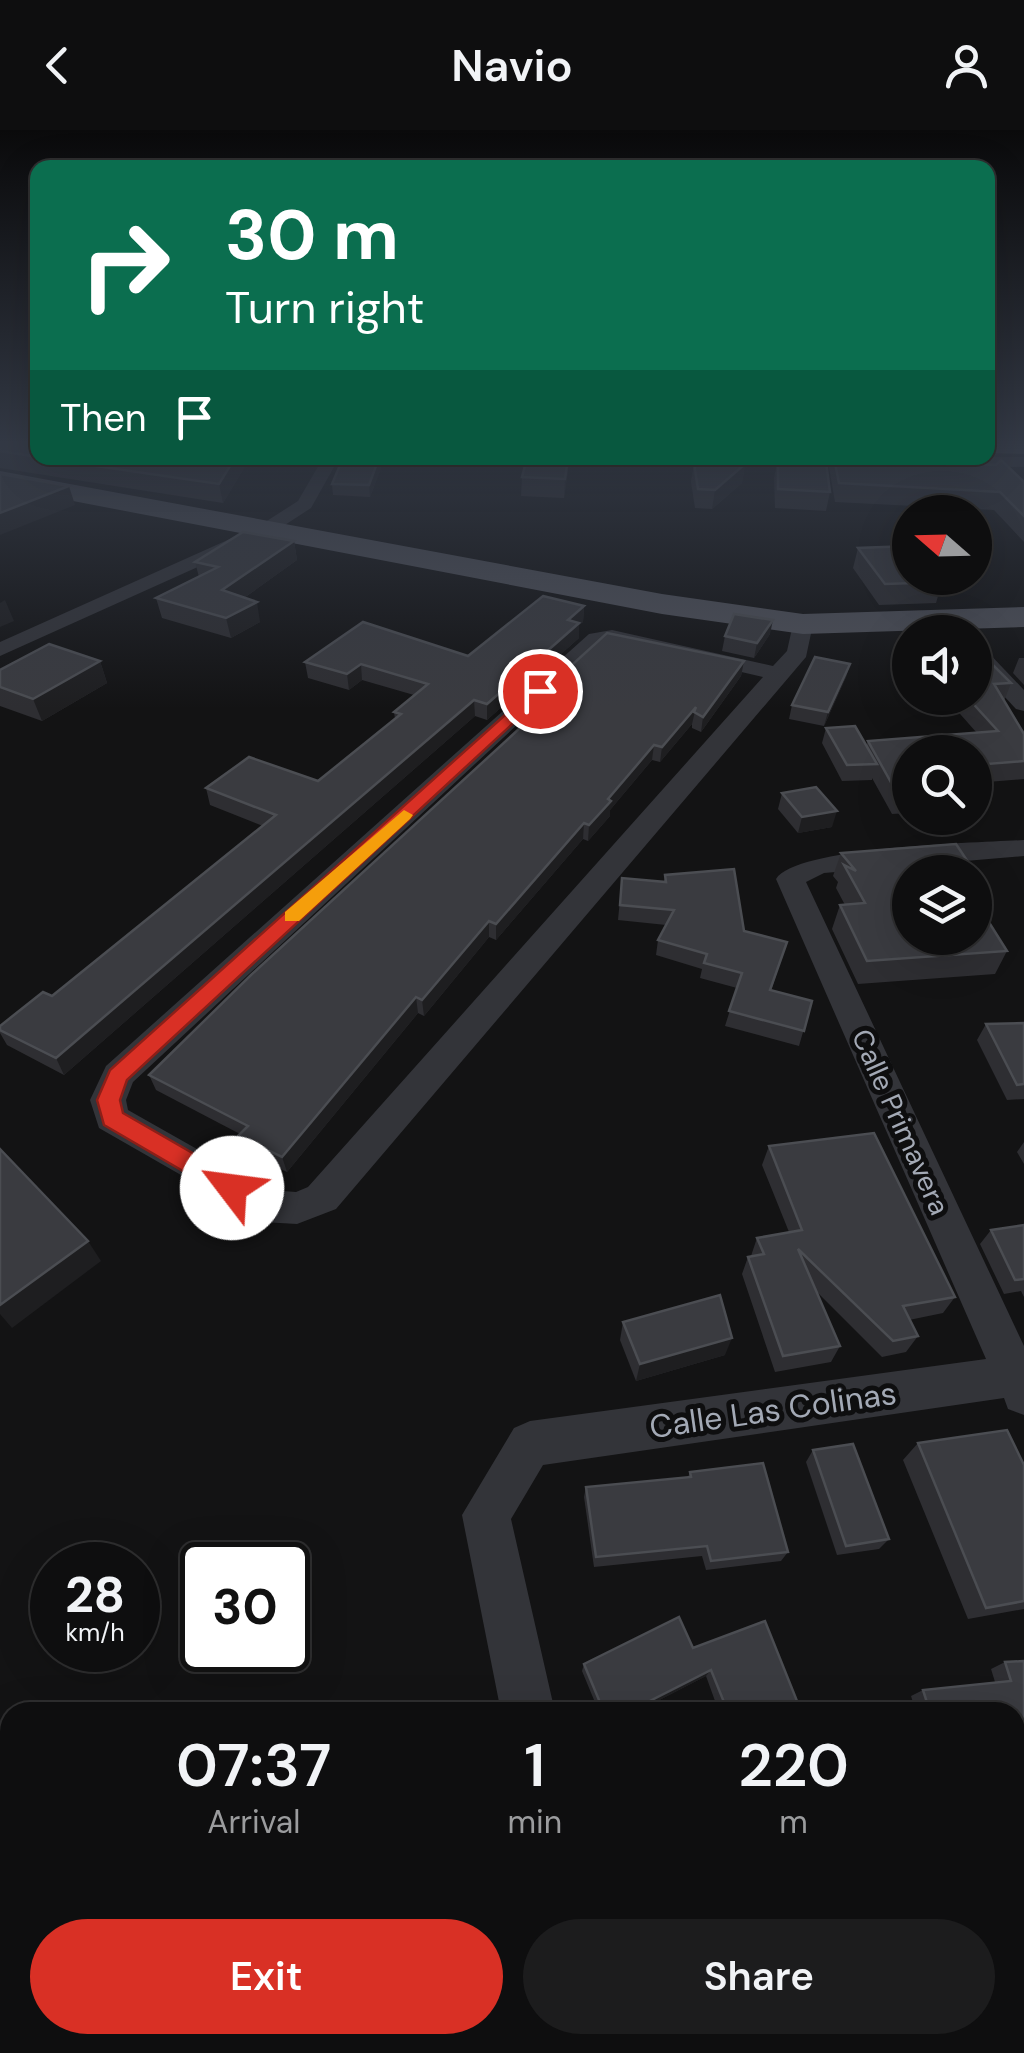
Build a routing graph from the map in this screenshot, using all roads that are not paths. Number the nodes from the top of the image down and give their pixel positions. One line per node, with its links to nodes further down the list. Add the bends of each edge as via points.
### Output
1 (265, 530): 4 (main road); 6 (street)
2 (1024, 616): 3 (main road)
3 (992, 620)
4 (802, 624): 5 (main road); 8 (street, via 798,652)
5 (892, 625)
6 (0, 650)
7 (992, 670): 9 (street)
8 (778, 674): 8 (street, via 322,1198 296,1208 263,1206 112,1118 108,1100 118,1076 597,640 628,637)
9 (1024, 704)
10 (1024, 848): 11 (street, Calle Primavera, via 818,865 790,879)
11 (1020, 1385): 12 (street, Calle Las Colinas, via 530,1444 486,1516)
12 (526, 1702)

